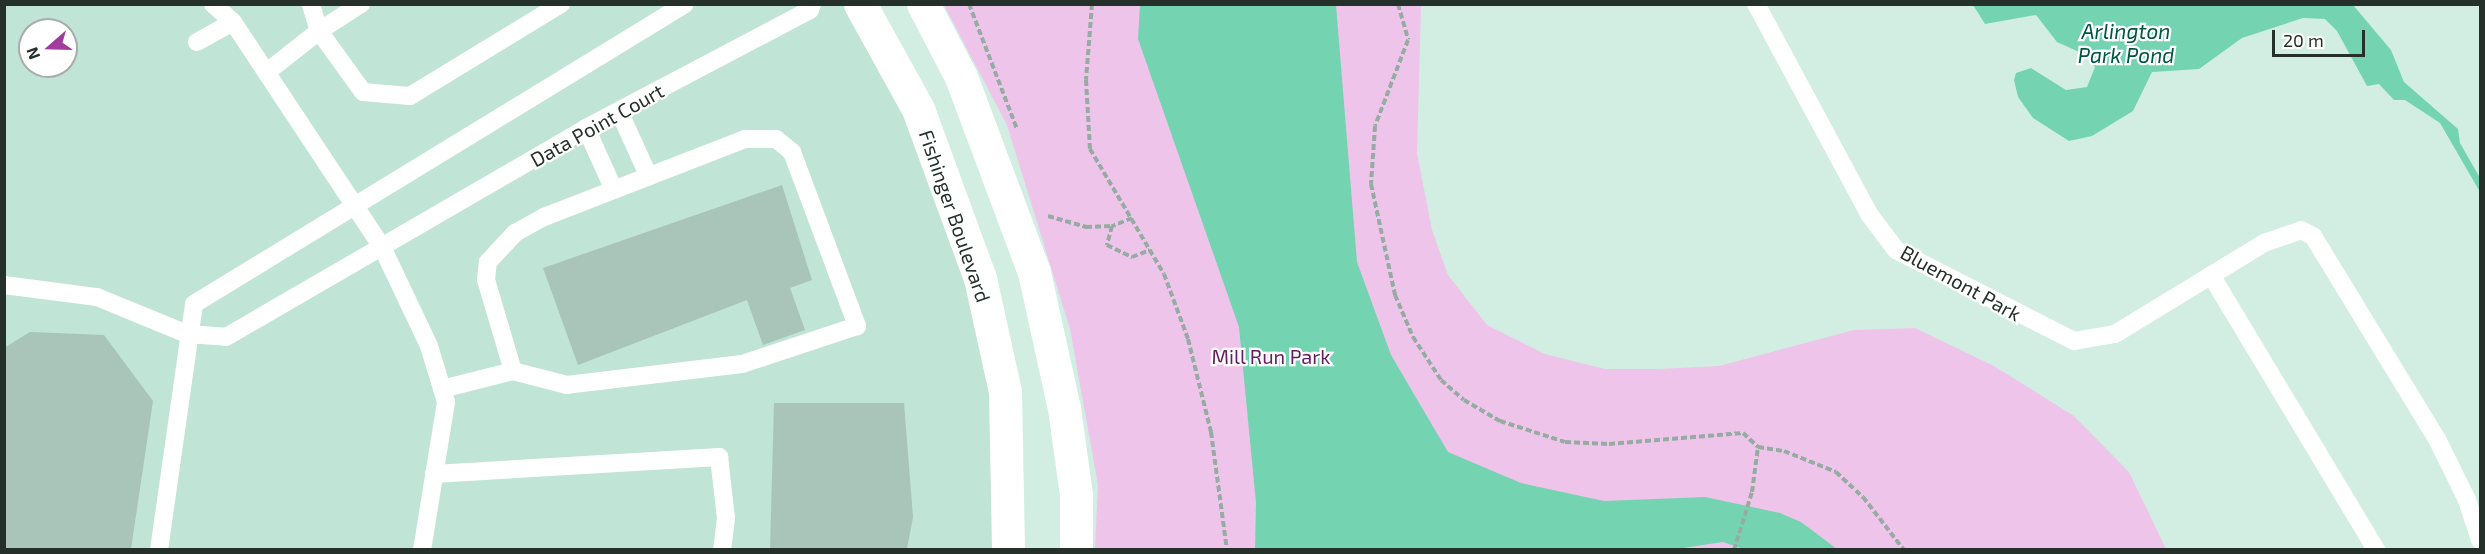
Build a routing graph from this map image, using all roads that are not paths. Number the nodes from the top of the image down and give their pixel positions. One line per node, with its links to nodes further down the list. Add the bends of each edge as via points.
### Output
1 (213, 4): 10 (lane)
2 (310, 4): 11 (lane)
3 (361, 4): 11 (lane)
4 (561, 4): 11 (lane, via 410,96 363,92)
5 (685, 4): 18 (lane, via 554,82)
6 (812, 4): 14 (lane, Data Point Court, via 810,10)
7 (860, 4): 30 (main road, Fishinger Boulevard, via 918,109 980,278 1005,392)
8 (923, 4): 31 (main road, via 961,77 1034,272 1064,408 1076,495)
9 (1756, 4): 20 (lane, Bluemont Park, via 1869,214 1896,250 2074,341 2115,334)
10 (233, 22): 12 (lane); 13 (lane)
11 (319, 31): 13 (lane)
12 (198, 42)
13 (267, 72): 18 (lane)
14 (619, 111): 15 (lane, Data Point Court); 16 (lane)
15 (586, 128): 17 (lane); 19 (lane, Data Point Court)
16 (649, 177): 17 (lane); 23 (lane, via 745,139 777,139 792,152 802,172 857,326 742,364 567,385)
17 (614, 190): 23 (lane, via 525,228 497,248 488,262 486,280)
18 (356, 210): 19 (lane); 22 (lane, via 194,304)
19 (383, 249): 22 (lane, Data Point Court, via 226,337); 24 (lane, via 429,346)
20 (2211, 275): 26 (lane, Bluemont Park, via 2265,243 2301,230 2318,241 2438,441 2467,500); 32 (lane)
21 (4, 285): 22 (lane, Data Point Court, via 97,297)
22 (187, 334): 27 (lane)
23 (513, 371): 24 (lane)
24 (442, 389): 25 (lane, via 446,402)
25 (434, 474): 28 (lane); 29 (lane, via 719,457 726,518)
26 (2481, 540)
27 (159, 549)
28 (422, 549)
29 (722, 549)
30 (1008, 549)
31 (1076, 549)
32 (2376, 549)

